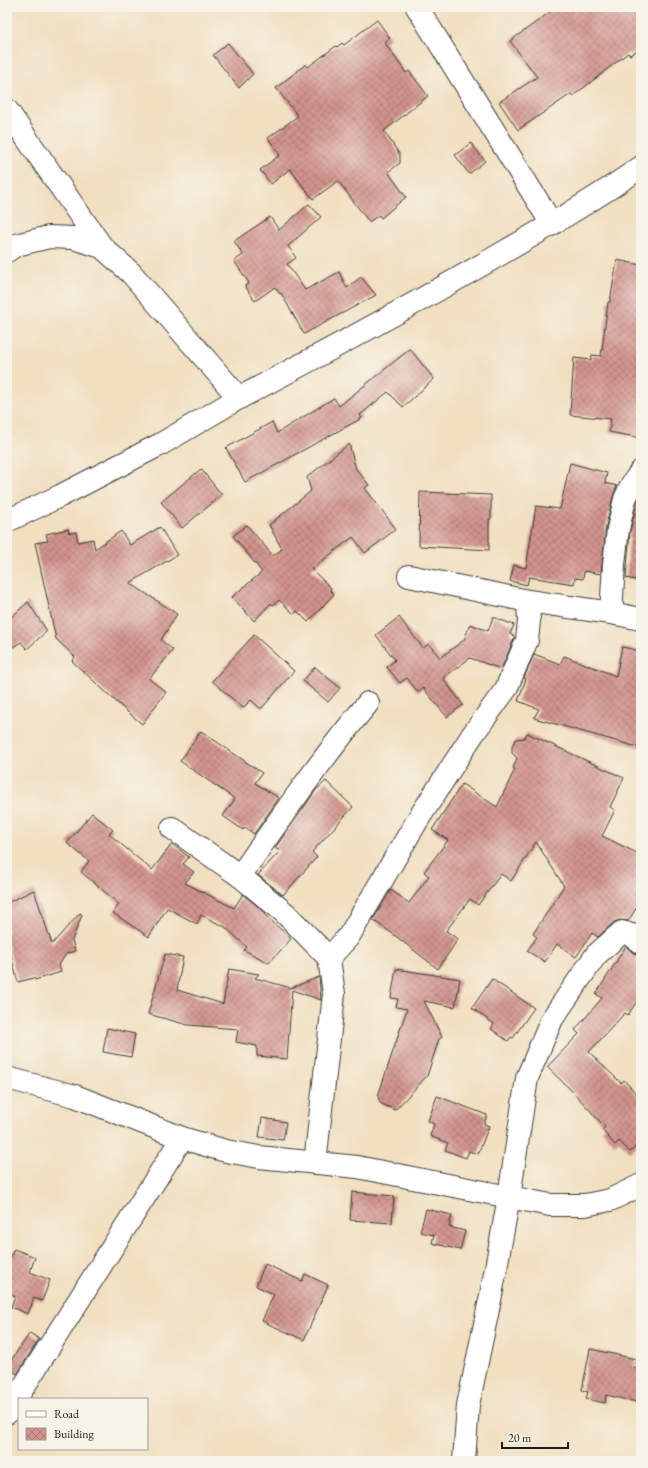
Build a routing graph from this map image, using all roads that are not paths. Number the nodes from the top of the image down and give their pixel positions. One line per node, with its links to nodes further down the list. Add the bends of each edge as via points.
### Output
1 (417, 7): 4 (street)
2 (7, 110): 5 (street)
3 (641, 167): 4 (street)
4 (552, 224): 7 (street, via 421,300)
5 (102, 247): 6 (street, via 73,238 49,237 16,245); 7 (street, via 131,274)
6 (7, 251)
7 (239, 398): 9 (street, via 161,444)
8 (641, 472): 12 (street, via 624,499 614,564)
9 (7, 521)
10 (410, 576): 11 (street)
11 (528, 602): 12 (street); 18 (street, via 527,640 506,689 473,734 417,820 349,936)
12 (611, 613): 13 (street)
13 (641, 619)
14 (368, 703): 16 (street, via 297,795)
15 (172, 828): 16 (street)
16 (240, 876): 18 (street, via 285,913)
17 (641, 944): 23 (street, via 632,935 622,932 596,955 552,1019 527,1078)
18 (330, 958): 21 (street, via 334,994)
19 (7, 1078): 20 (street, via 75,1096)
20 (182, 1138): 21 (street, via 226,1151); 24 (street)
21 (315, 1163): 23 (street, via 358,1167)
22 (641, 1185): 23 (street, via 610,1200 585,1205 550,1206)
23 (509, 1197): 25 (street, via 492,1295 468,1405)
24 (7, 1413)
25 (464, 1461)

